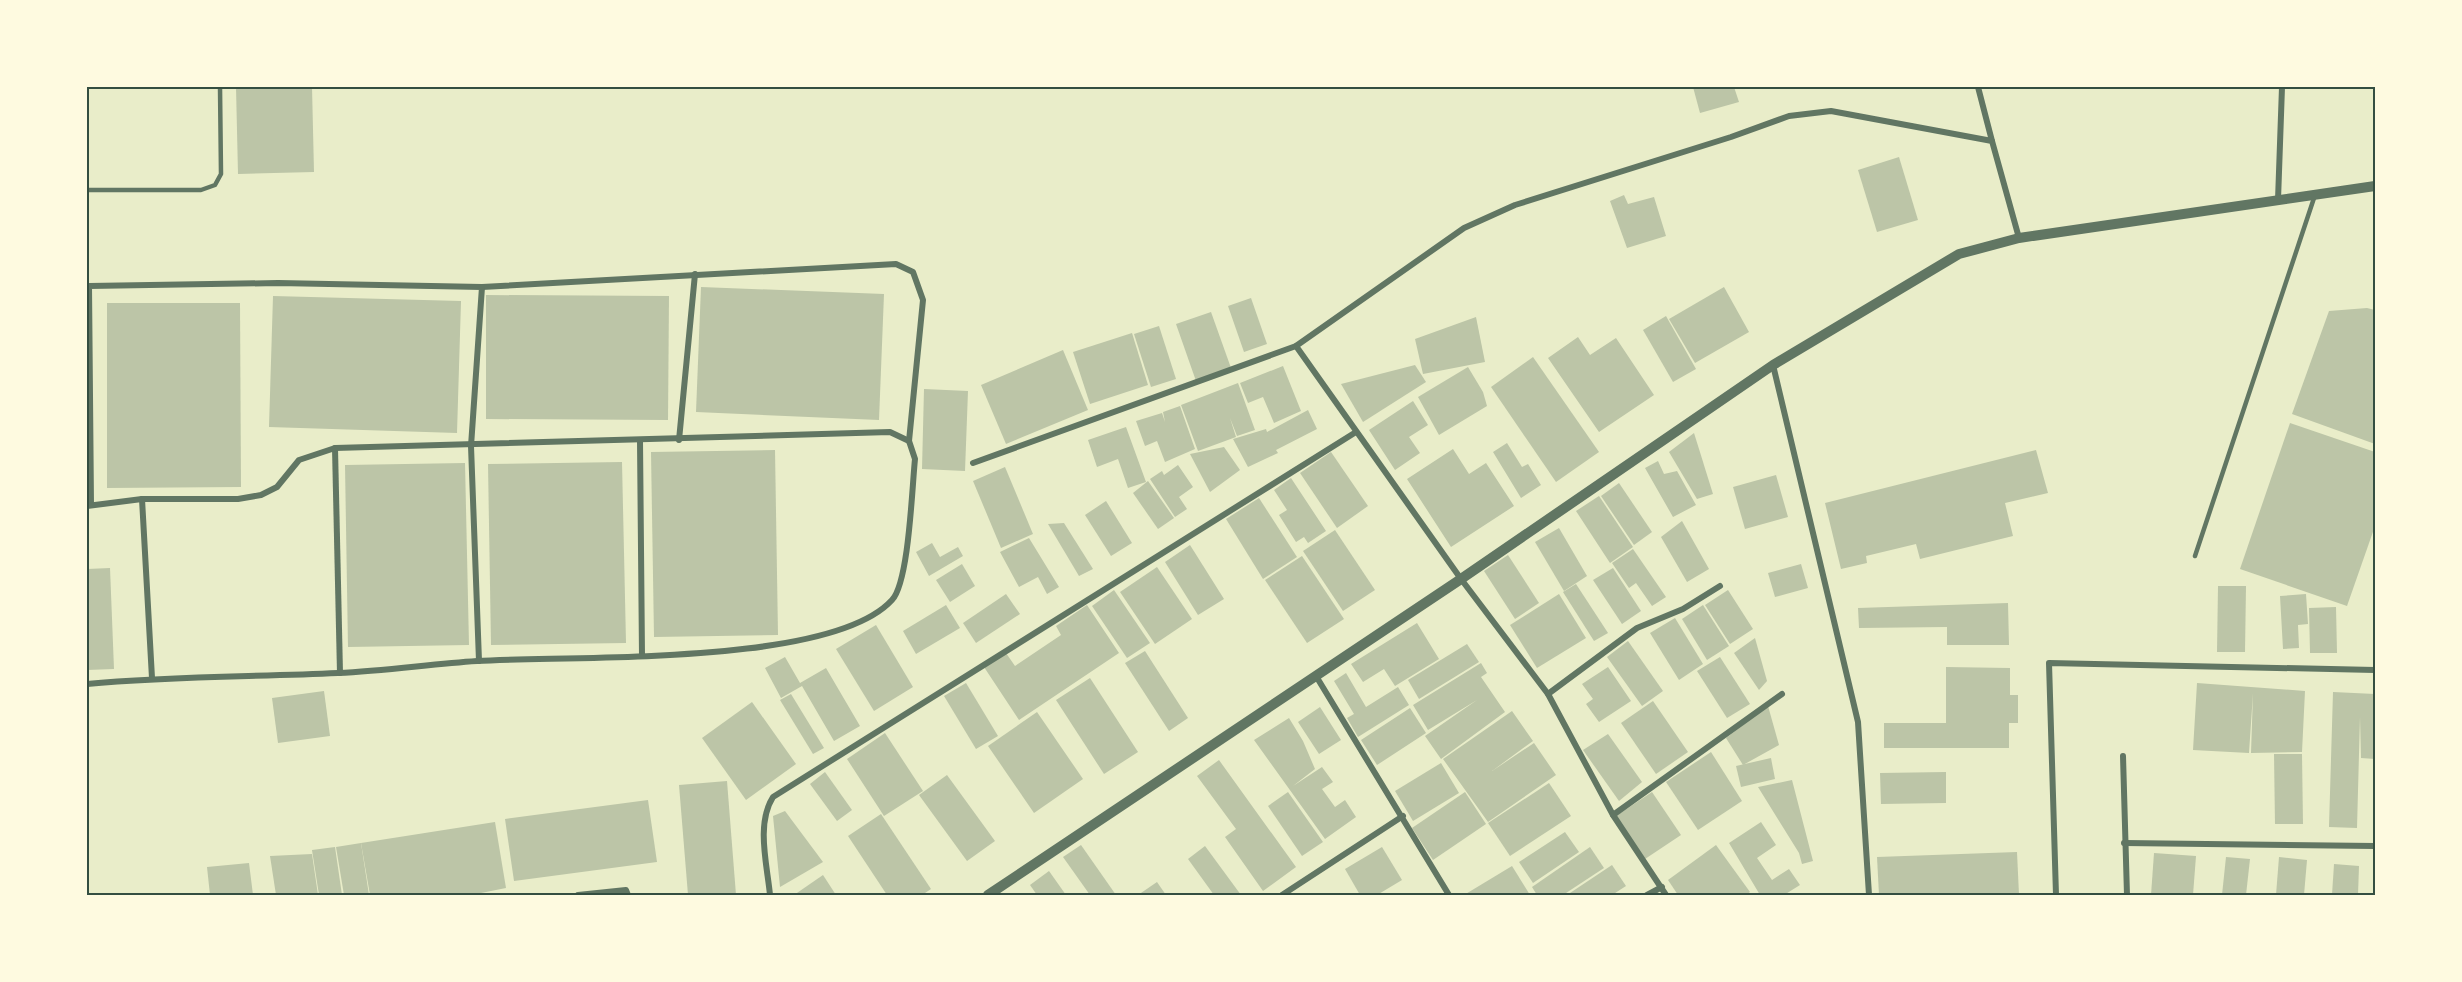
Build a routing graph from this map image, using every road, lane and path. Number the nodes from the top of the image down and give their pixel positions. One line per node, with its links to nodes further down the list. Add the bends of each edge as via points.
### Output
1 (220, 87): 6 (lane, via 221,174 215,185 201,190)
2 (1978, 87): 4 (street)
3 (2283, 87): 8 (street)
4 (1992, 141): 9 (street); 12 (street, via 1831,111 1790,116 1515,205 1464,228)
5 (2375, 186): 7 (street)
6 (87, 190)
7 (2315, 195): 8 (street); 23 (lane)
8 (2278, 201): 9 (street)
9 (2019, 237): 13 (street, via 1959,255)
10 (695, 274): 11 (street); 15 (street); 17 (street, via 896,264 913,272 923,300)
11 (482, 287): 18 (street); 22 (street, via 278,283 88,286)
12 (1296, 346): 14 (street); 20 (street)
13 (1773, 365): 24 (street); 49 (street, via 1858,722)
14 (1356, 432): 24 (street); 43 (street, via 773,797 764,810)
15 (679, 440): 16 (street); 17 (street, via 890,432)
16 (640, 441): 18 (street); 26 (street)
17 (909, 441): 26 (street, via 915,459 903,575 893,599 876,614 837,632 801,641)
18 (471, 446): 19 (street); 27 (street)
19 (335, 448): 21 (street, via 299,460 277,487 261,495 238,499); 29 (street)
20 (973, 463)
21 (142, 499): 22 (street); 31 (street)
22 (89, 506)
23 (2195, 556)
24 (1461, 579): 30 (street); 33 (street)
25 (1720, 586): 33 (street, via 1683,609 1637,628)
26 (642, 656): 27 (street)
27 (479, 661): 29 (street)
28 (2375, 670): 50 (street, via 2049,663)
29 (340, 673): 31 (street)
30 (1316, 676): 37 (street); 44 (street)
31 (152, 678): 32 (street)
32 (87, 684)
33 (1548, 694): 36 (street)
34 (1782, 694): 36 (street)
35 (2123, 756): 38 (street)
36 (1613, 815): 40 (street)
37 (1403, 816): 45 (street); 46 (street)
38 (2124, 843): 39 (street); 51 (street)
39 (2375, 846)
40 (1662, 887): 47 (street); 48 (street)
41 (578, 895): 42 (street, via 626,890)
42 (628, 895)
43 (770, 895)
44 (988, 895)
45 (1282, 895)
46 (1449, 895)
47 (1647, 895)
48 (1666, 895)
49 (1869, 895)
50 (2056, 895)
51 (2127, 895)

